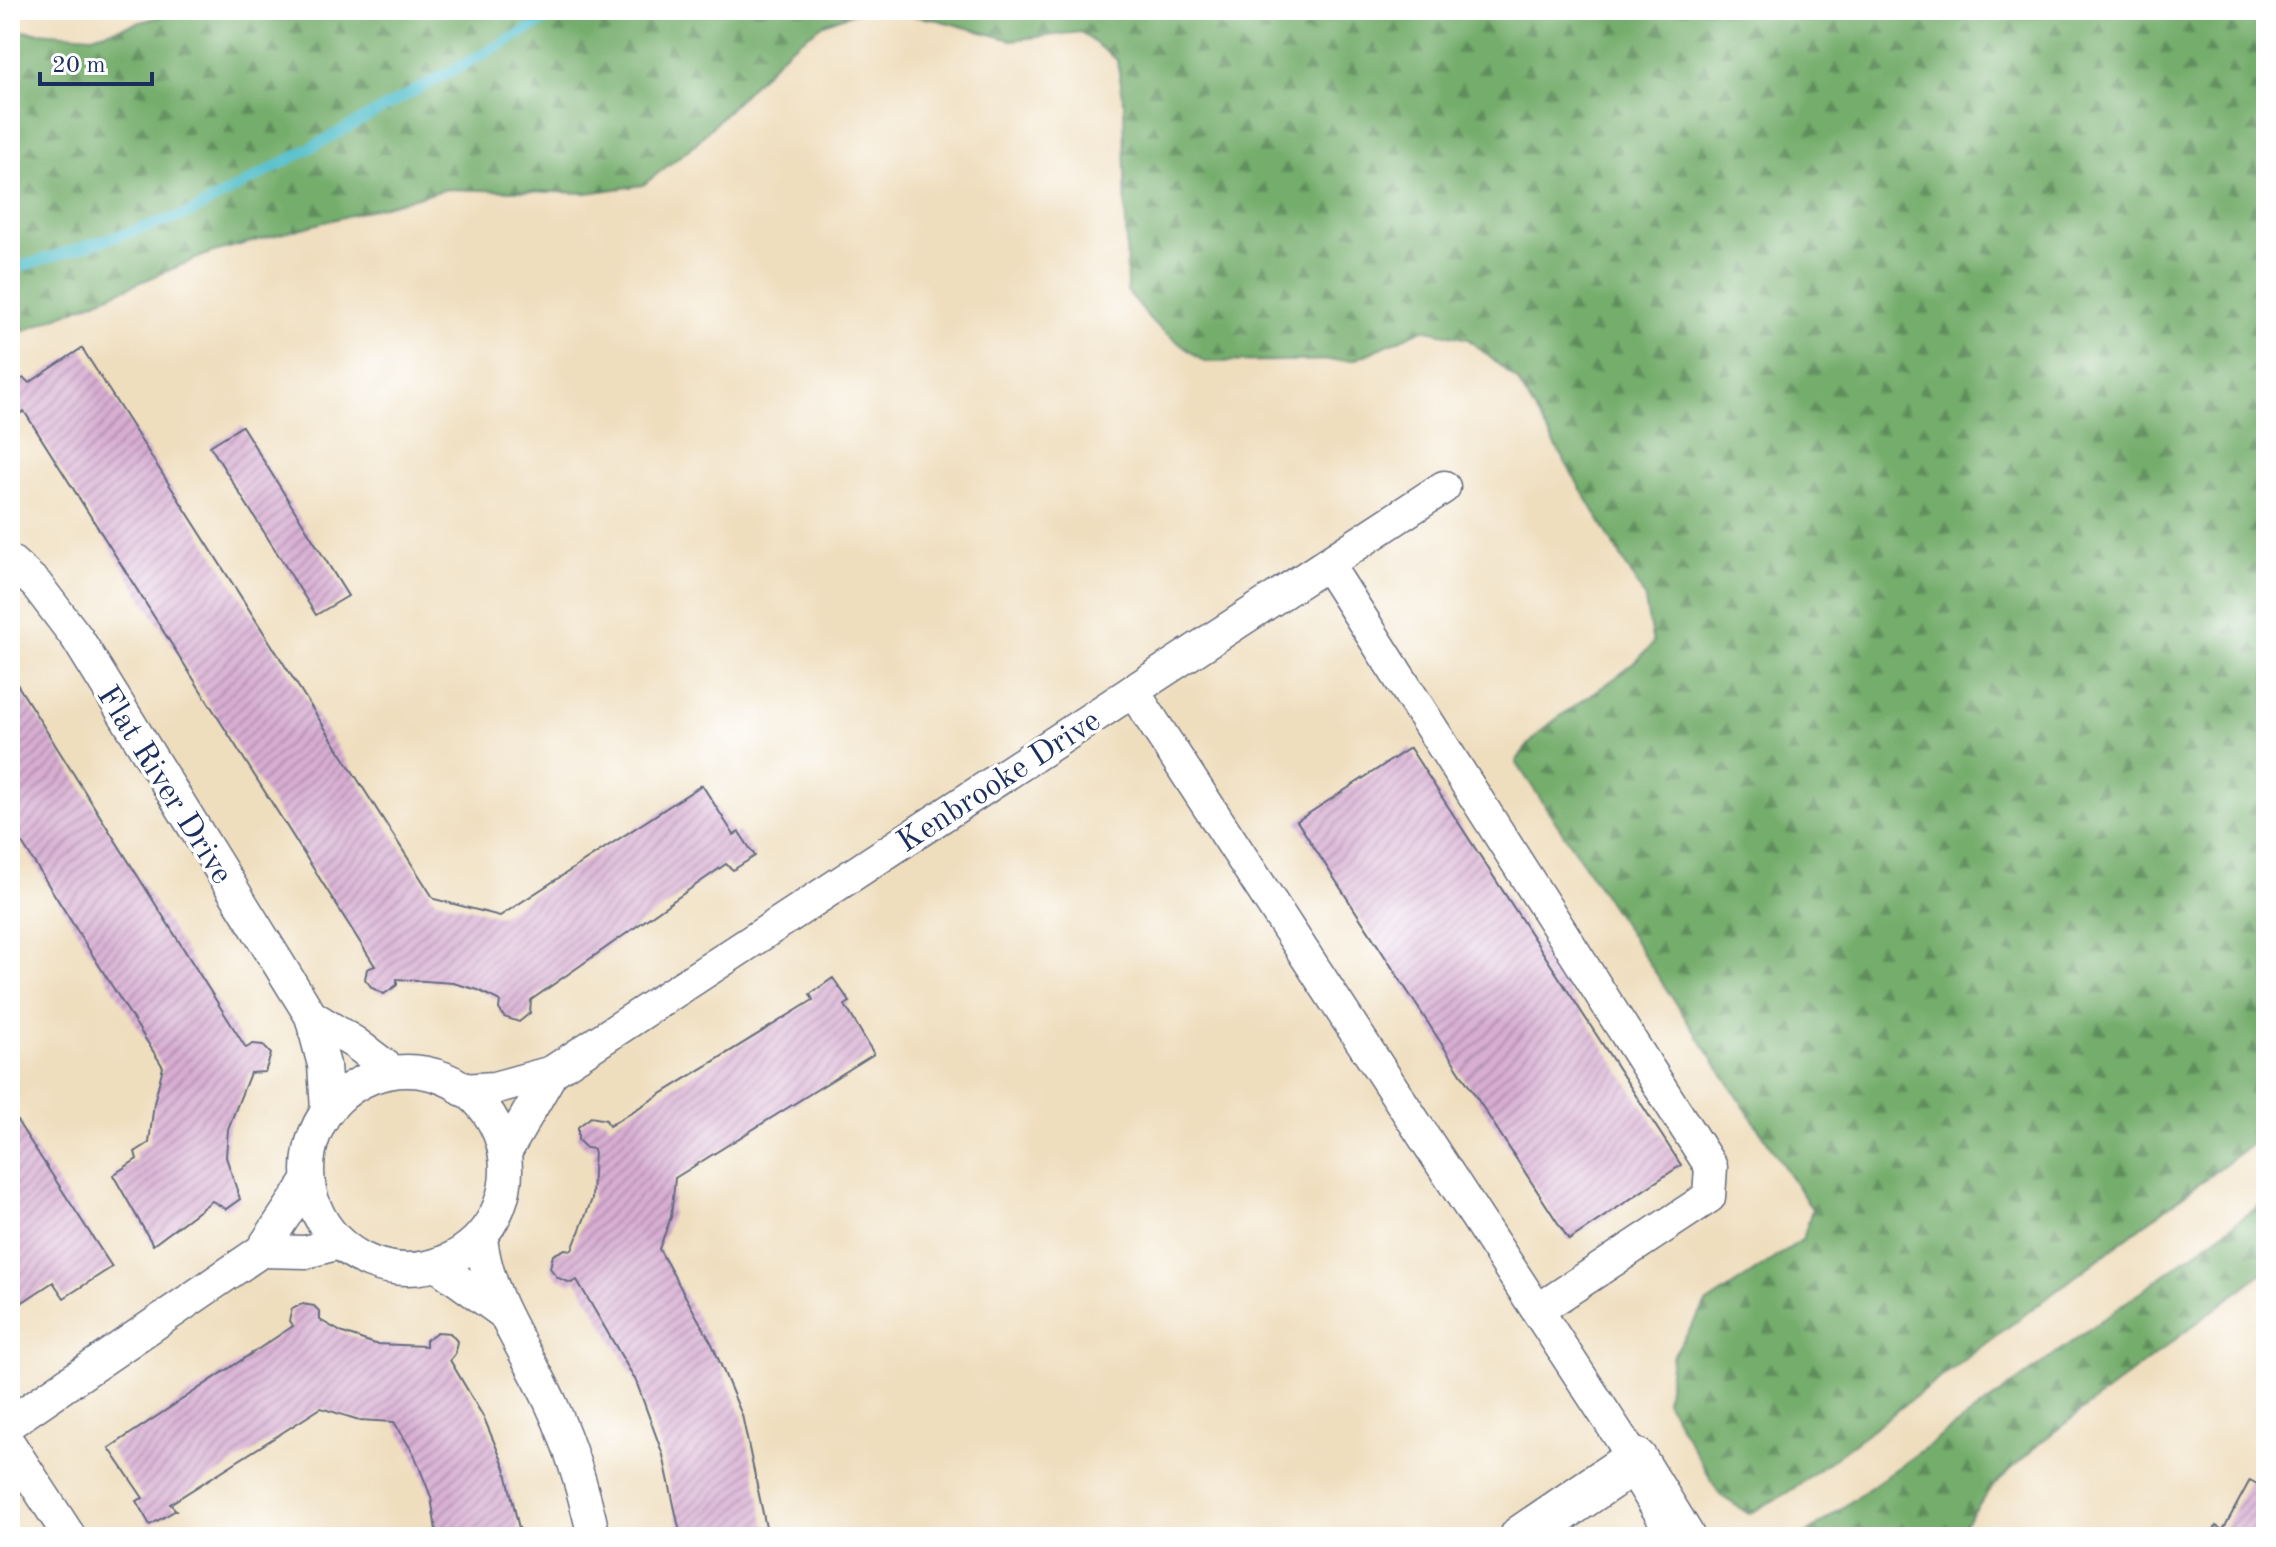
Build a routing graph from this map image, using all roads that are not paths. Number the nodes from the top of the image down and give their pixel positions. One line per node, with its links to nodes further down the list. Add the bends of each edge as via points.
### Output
1 (1444, 487): 3 (street, Kenbrooke Drive)
2 (10, 561): 5 (street, Flat River Drive, via 36,584 77,638)
3 (1327, 564): 4 (street, Kenbrooke Drive); 16 (street, via 1711,1167 1709,1197)
4 (1133, 691): 7 (street, Kenbrooke Drive); 16 (street)
5 (311, 1016): 6 (street, Flat River Drive); 9 (street, Flat River Drive, via 324,1065)
6 (392, 1071): 8 (street, Flat River Drive, via 444,1077); 9 (street, Flat River Drive, via 355,1085)
7 (552, 1072): 8 (street, Kenbrooke Drive, via 494,1088); 10 (street, Kenbrooke Drive)
8 (463, 1090): 10 (street, Flat River Drive, via 489,1113)
9 (327, 1110): 11 (street, Flat River Drive, via 310,1147)
10 (505, 1153): 12 (street, Flat River Drive, via 502,1203)
11 (308, 1181): 13 (street, Flat River Drive, via 322,1222); 14 (street)
12 (481, 1238): 15 (street, Flat River Drive); 17 (street)
13 (339, 1243): 14 (street, via 306,1252); 15 (street, Flat River Drive, via 360,1258 392,1269)
14 (261, 1251): 18 (street)
15 (438, 1266): 17 (street)
16 (1538, 1310): 20 (street)
17 (502, 1312): 22 (street, via 553,1406 582,1481)
18 (10, 1423)
19 (10, 1445): 21 (street)
20 (1635, 1460): 23 (street); 24 (street)
21 (70, 1537)
22 (594, 1537)
23 (1522, 1537)
24 (1682, 1537)

